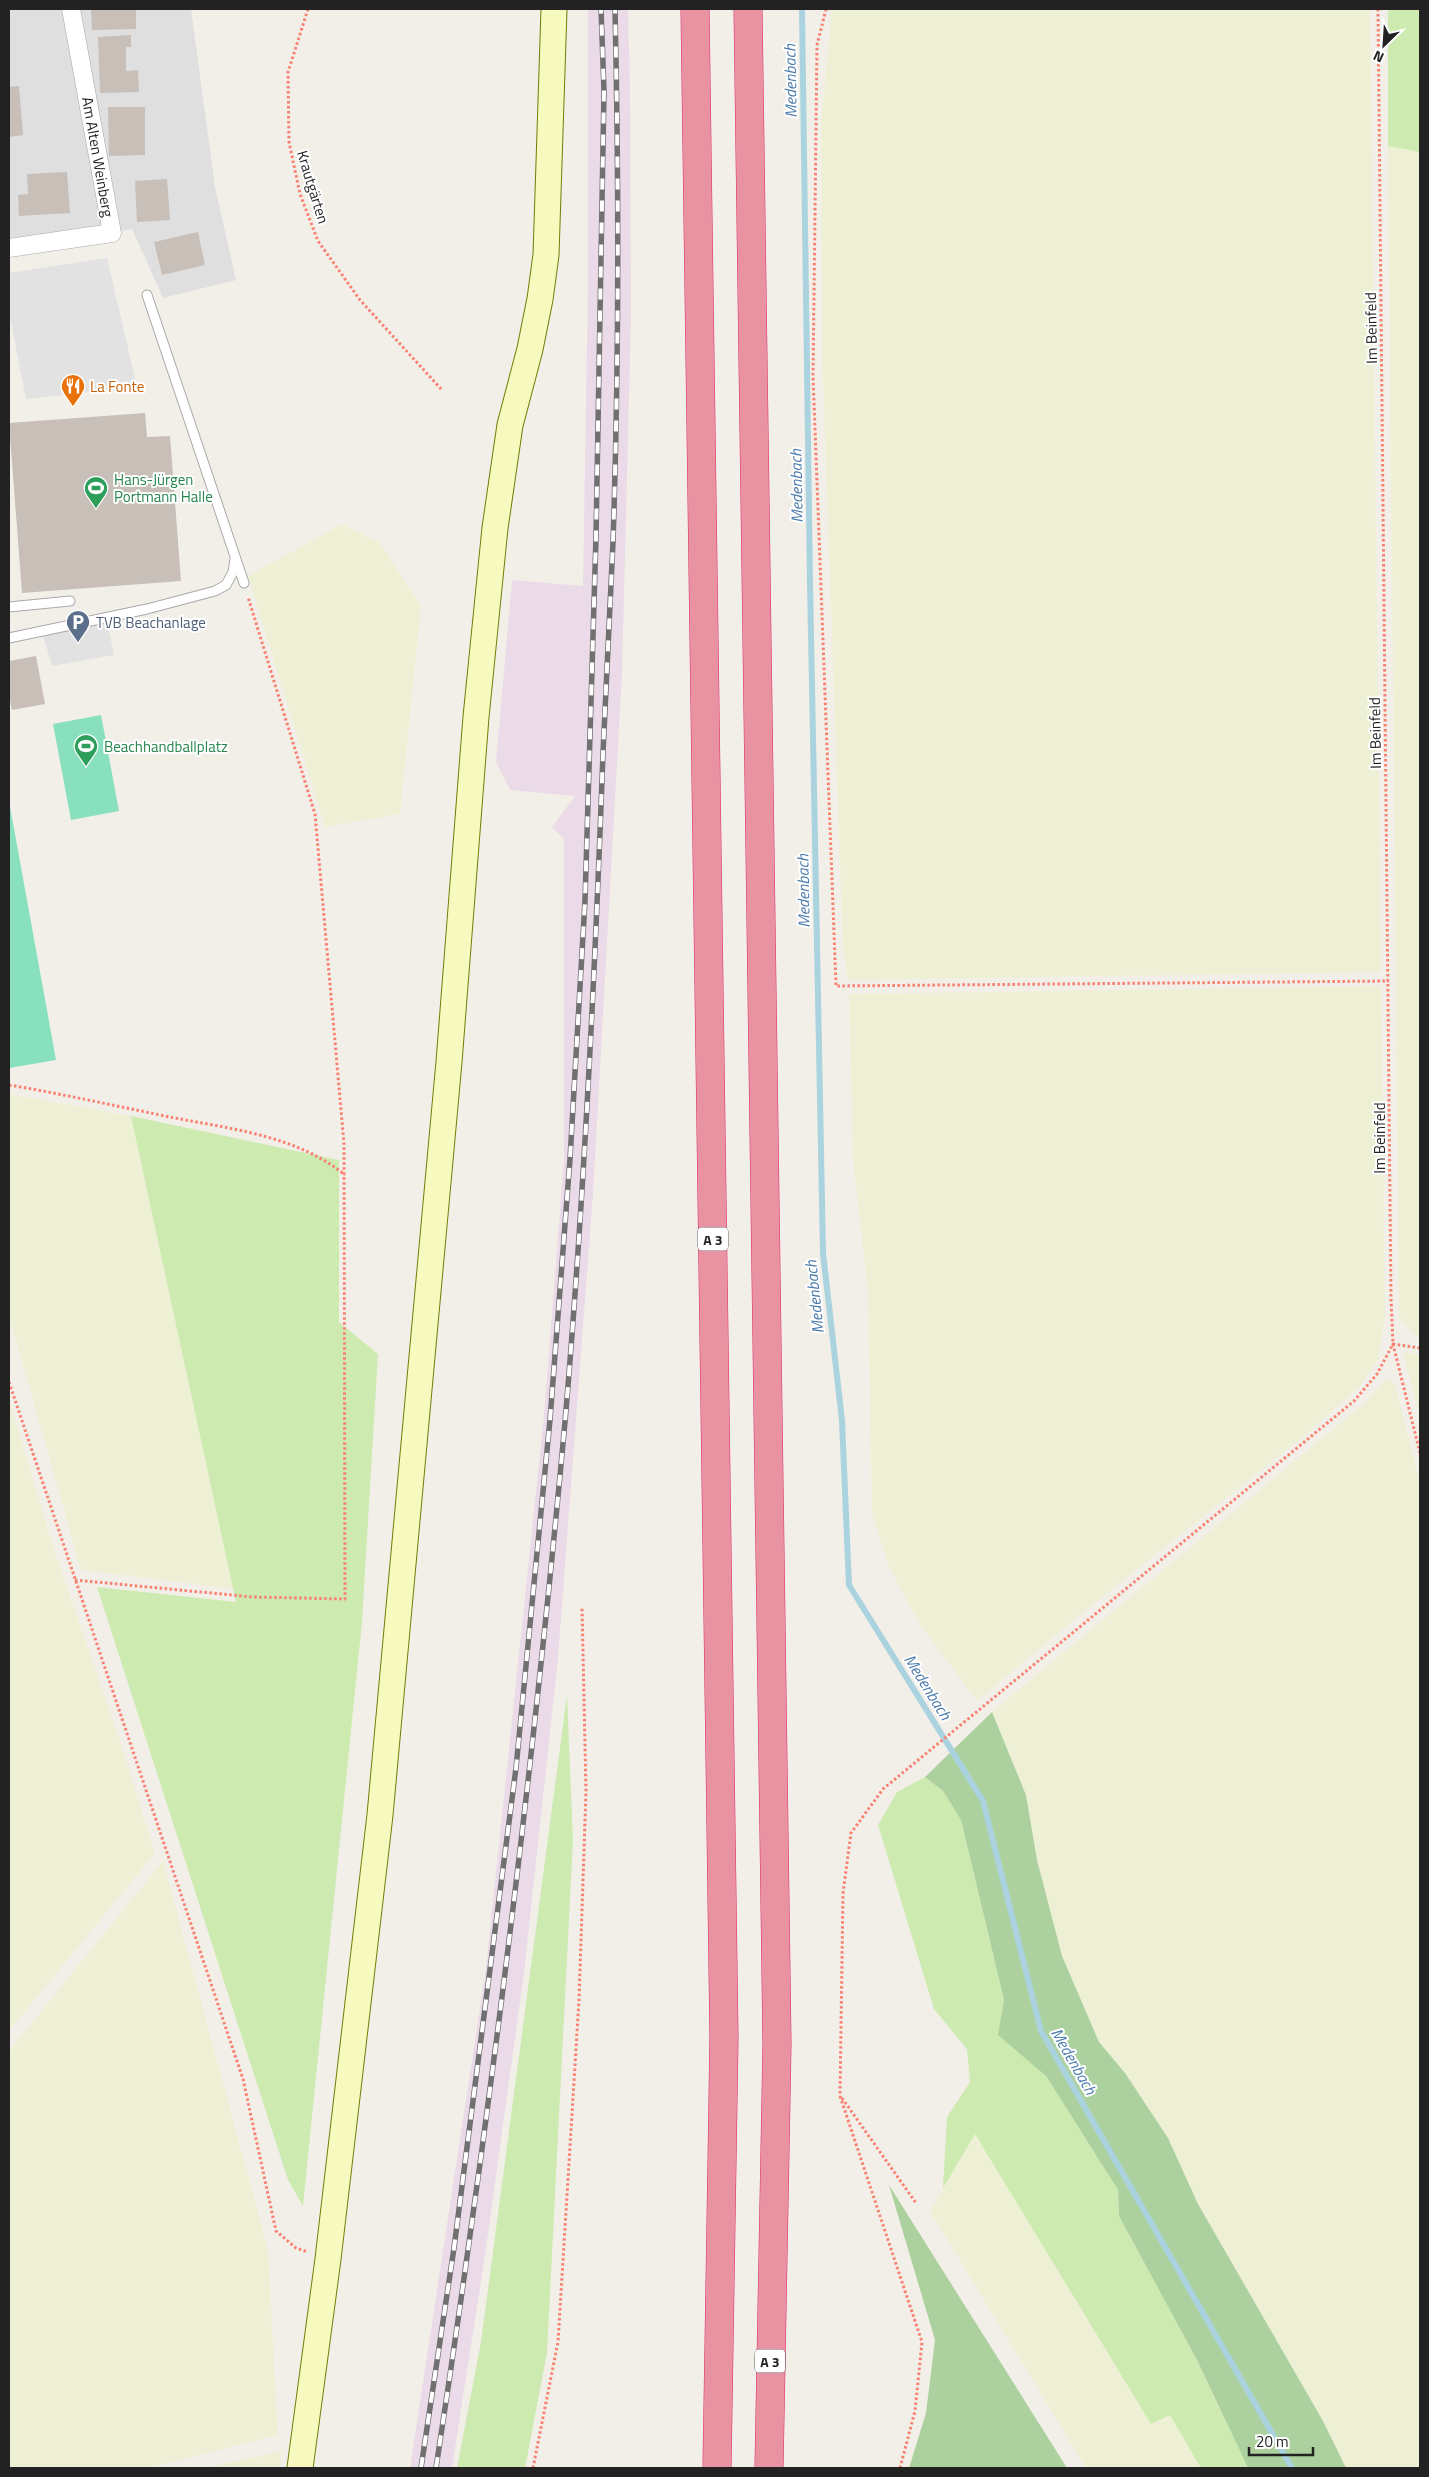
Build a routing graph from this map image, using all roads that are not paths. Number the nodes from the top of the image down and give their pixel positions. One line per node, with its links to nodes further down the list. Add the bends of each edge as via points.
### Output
1 (71, 9): 5 (street, Am Alten Weinberg, via 112,232)
2 (554, 9): 12 (main road, via 546,255 537,316 510,425 495,528 380,1815)
3 (695, 9): 13 (highway, A 3, via 724,2038)
4 (748, 9): 14 (highway, A 3, via 777,2044)
5 (9, 248)
6 (147, 295): 7 (lane)
7 (235, 557): 8 (lane); 11 (lane, via 233,572 226,585 215,591)
8 (244, 584)
9 (70, 601): 10 (lane)
10 (9, 608)
11 (9, 638)
12 (300, 2468)
13 (718, 2468)
14 (769, 2468)

